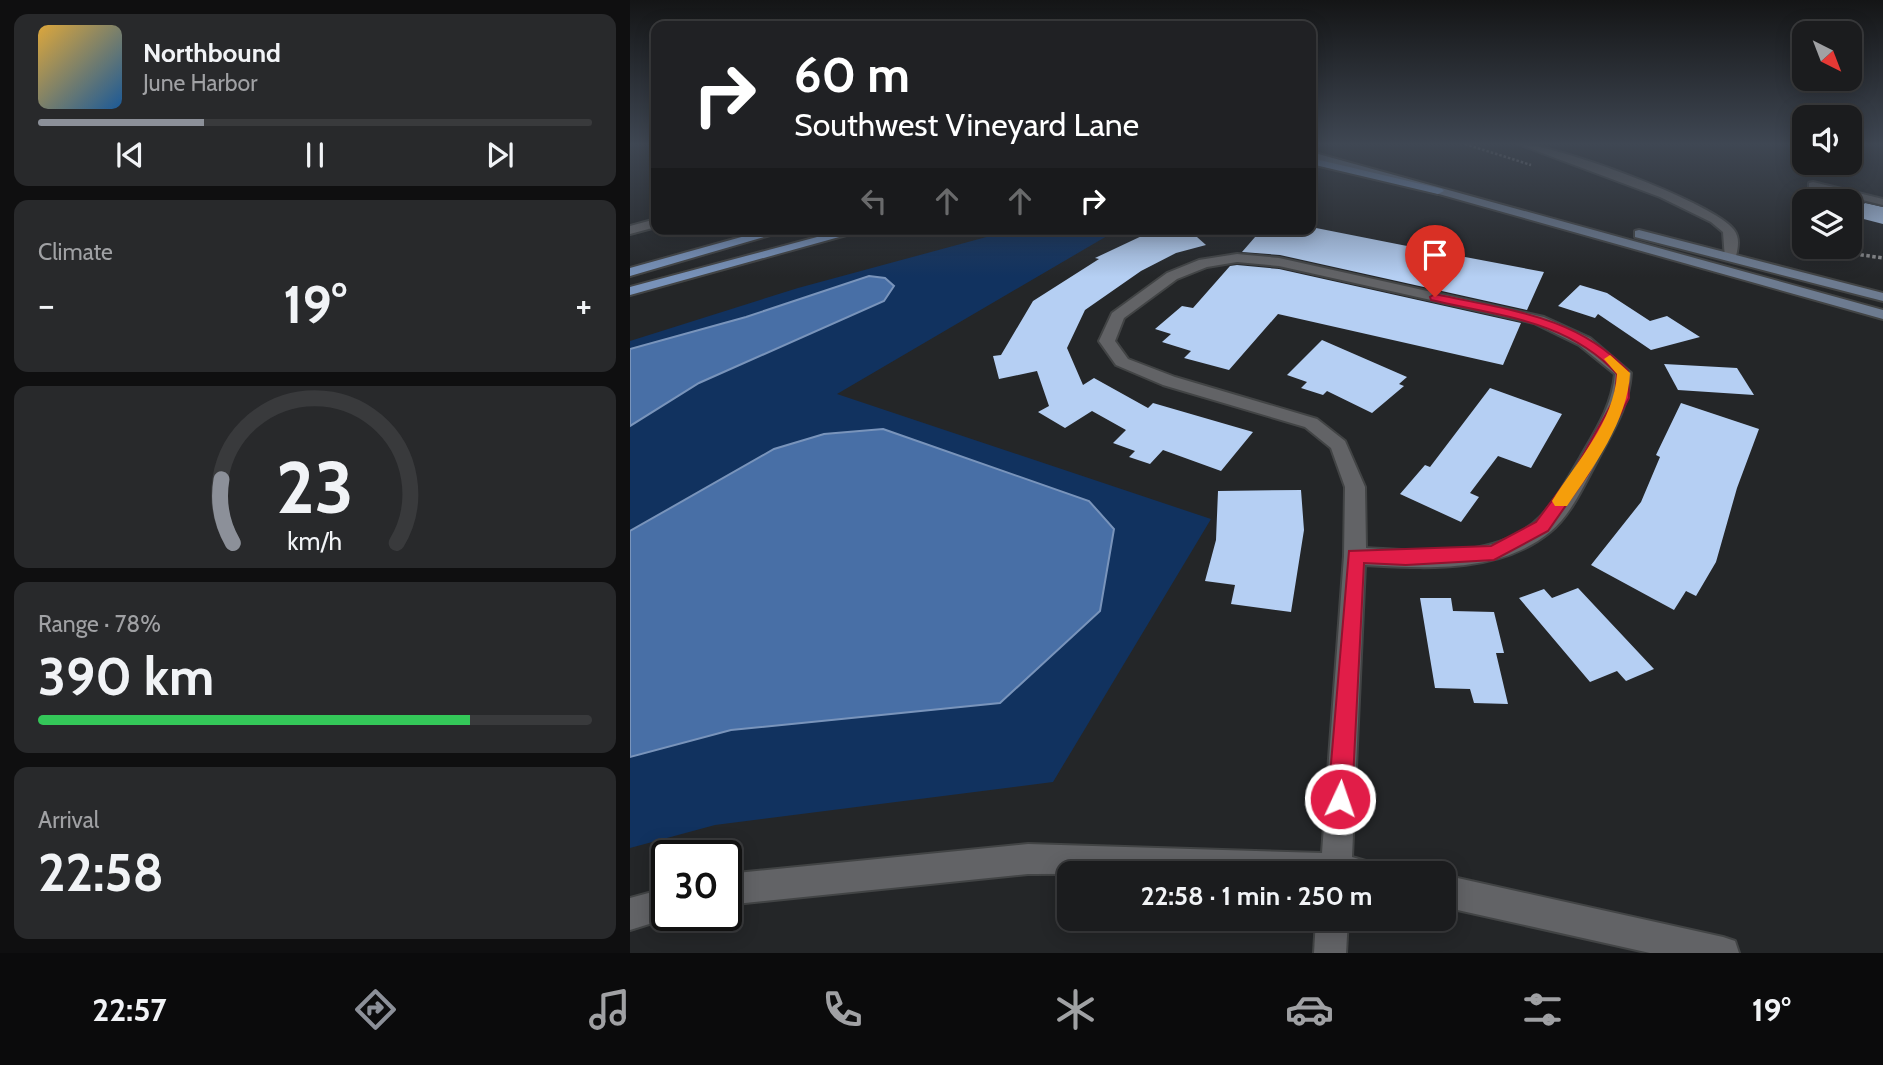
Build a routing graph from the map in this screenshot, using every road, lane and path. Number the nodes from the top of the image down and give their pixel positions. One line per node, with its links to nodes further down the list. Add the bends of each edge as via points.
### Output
1 (1427, 188): 6 (main road)
2 (1429, 188): 6 (main road)
3 (1471, 188): 13 (main road)
4 (1641, 188): 13 (street, via 1701,211 1729,232 1733,240)
5 (1827, 188): 7 (street)
6 (1438, 191): 17 (main road)
7 (1883, 202)
8 (651, 224): 9 (street)
9 (630, 230)
10 (763, 235): 14 (main road)
11 (812, 235): 15 (main road)
12 (839, 235): 15 (main road)
13 (1730, 256): 16 (main road)
14 (630, 272)
15 (630, 290)
16 (1883, 297)
17 (1883, 314)
18 (1355, 556): 18 (street, via 1494,553 1542,527 1580,474 1622,398 1623,373 1603,351 1572,332 1539,320 1279,262 1237,258 1204,263 1172,276 1117,316 1108,341 1122,362 1311,424 1339,445 1355,487); 20 (street)
19 (1077, 861): 21 (street, via 1028,859)
20 (1344, 861)
21 (742, 888)
22 (1456, 894): 27 (street)
23 (651, 908): 24 (street)
24 (630, 914)
25 (1331, 931): 26 (street)
26 (1329, 953)
27 (1723, 953)

